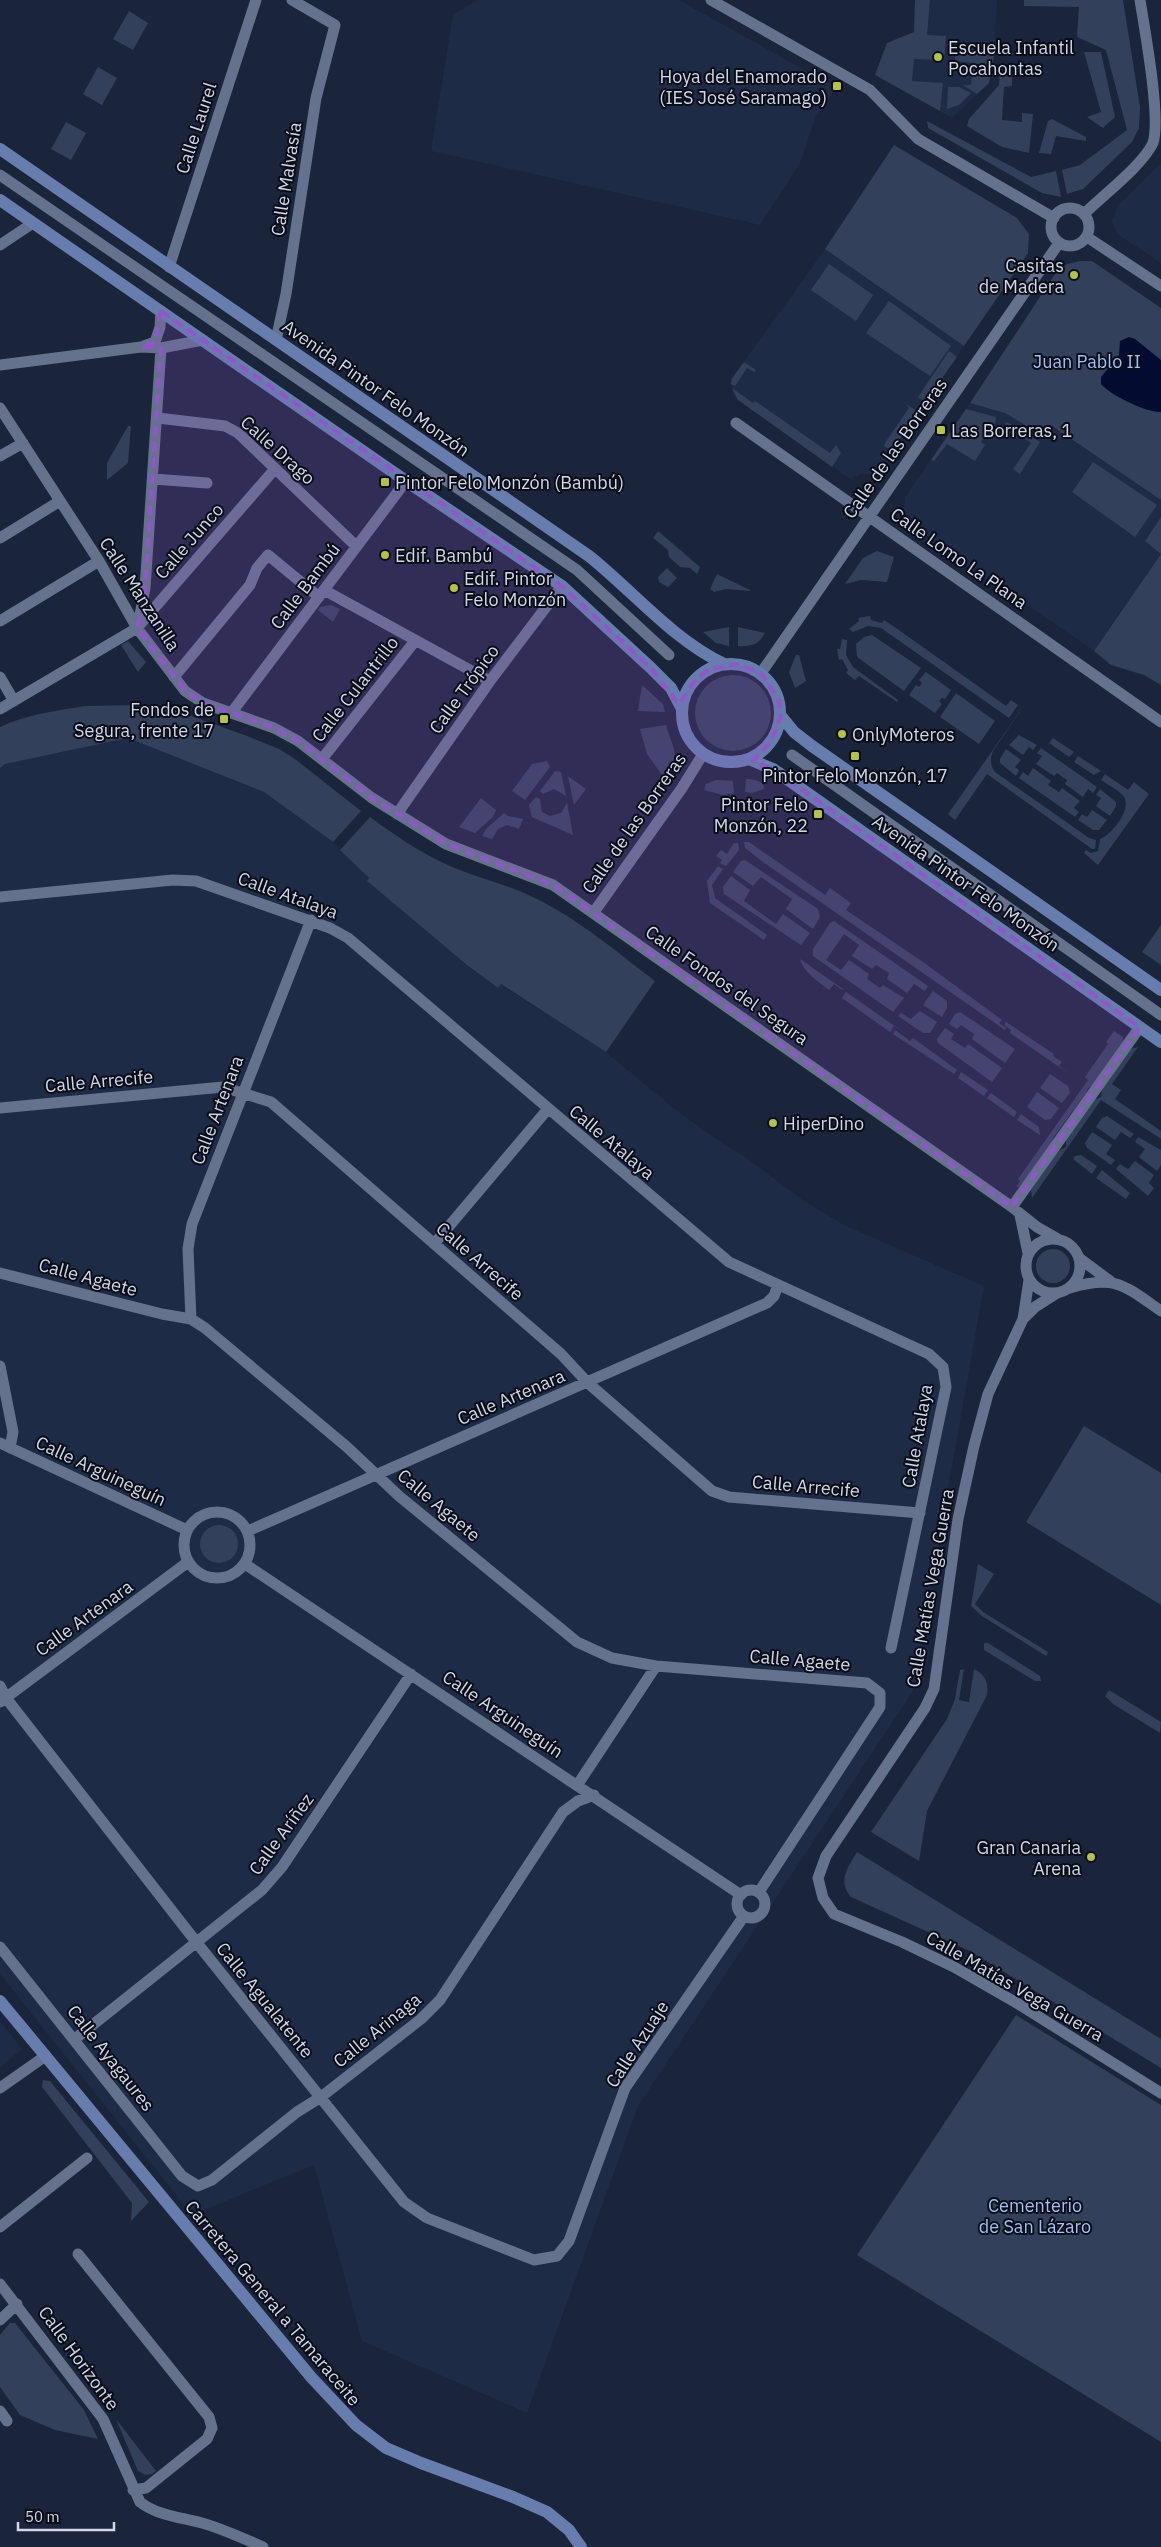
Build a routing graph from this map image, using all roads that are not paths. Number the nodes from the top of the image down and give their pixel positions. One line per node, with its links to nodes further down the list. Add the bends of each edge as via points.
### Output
1 (256, 0): 14 (street, Calle Laurel)
2 (292, 0): 18 (street, Calle Malvasía, via 336,25 316,98)
3 (711, 0): 9 (street, via 870,90 918,139)
4 (1140, 0): 8 (street, via 1154,84 1156,135 1145,155)
5 (0, 149): 14 (street, Avenida Pintor Felo Monzón)
6 (0, 175): 41 (street, Avenida Pintor Felo Monzón, via 577,570)
7 (0, 200): 10 (street)
8 (1084, 214): 9 (street, via 1068,209); 11 (street, via 1088,221)
9 (1054, 218): 12 (street, via 1053,236)
10 (33, 223): 13 (street); 16 (street)
11 (1086, 237): 12 (street, via 1079,244); 15 (street)
12 (1059, 243): 32 (street, Calle de las Borreras)
13 (0, 245)
14 (169, 267): 18 (street, Avenida Pintor Felo Monzón)
15 (1161, 286)
16 (161, 311): 17 (street); 19 (street, via 155,342)
17 (203, 340): 20 (street); 29 (street)
18 (276, 340): 42 (street, Avenida Pintor Felo Monzón, via 589,556 680,637)
19 (141, 347): 20 (street); 21 (street)
20 (161, 348): 23 (street)
21 (0, 365)
22 (0, 408): 25 (street, Calle Manzanilla)
23 (158, 418): 27 (street, Calle Drago, via 224,426 238,433); 28 (street)
24 (736, 423): 32 (street, Calle Lomo La Plana)
25 (23, 443): 26 (street); 31 (street, Calle Manzanilla)
26 (0, 456)
27 (274, 470): 34 (street, Calle Drago); 39 (street, Calle Junco)
28 (154, 479): 30 (street); 39 (street, via 145,588)
29 (406, 481): 34 (street, Calle Bambú); 36 (street)
30 (207, 483)
31 (60, 501): 33 (street); 35 (street, Calle Manzanilla)
32 (869, 516): 43 (street, Calle de las Borreras); 52 (street, Calle Lomo La Plana)
33 (0, 538)
34 (356, 546): 37 (street, Calle Bambú)
35 (99, 561): 38 (street); 39 (street, Calle Manzanilla)
36 (562, 586): 46 (street, Calle Trópico); 49 (street, via 671,688)
37 (322, 594): 40 (street); 45 (street, via 268,555 257,568 250,585); 50 (street, Calle Bambú)
38 (0, 621)
39 (137, 628): 45 (street, Calle Manzanilla); 47 (street, Calle Junco)
40 (415, 641): 46 (street); 55 (street, Calle Culantrillo)
41 (669, 655)
42 (724, 664): 43 (street, via 743,665); 49 (street, via 709,669 696,679 686,693)
43 (761, 673): 51 (street, via 776,692)
44 (0, 677): 47 (street)
45 (174, 677): 50 (street, Calle Manzanilla, via 185,691 203,703)
46 (490, 681): 57 (street, Calle Trópico)
47 (14, 701): 48 (street, Calle Junco)
48 (0, 709)
49 (682, 709): 53 (street, via 687,734)
50 (232, 712): 55 (street, Calle Manzanilla, via 274,728)
51 (781, 716): 56 (street, via 771,742); 61 (street, Avenida Pintor Felo Monzón, via 812,746)
52 (1161, 722)
53 (703, 754): 56 (street, via 733,762); 59 (street, Calle de las Borreras)
54 (792, 755): 62 (street, Avenida Pintor Felo Monzón)
55 (322, 759): 57 (street, Calle Manzanilla)
56 (749, 759): 63 (street, Avenida Pintor Felo Monzón, via 778,773)
57 (397, 814): 59 (street, Calle Fondos del Segura, via 446,844 553,885)
58 (0, 897): 60 (street, Calle Atalaya, via 196,880)
59 (594, 912): 68 (street, Calle Fondos del Segura)
60 (311, 920): 65 (street, Calle Artenara); 67 (street, Calle Atalaya, via 348,938)
61 (1161, 990)
62 (1161, 1015)
63 (1140, 1027): 64 (street, Avenida Pintor Felo Monzón); 68 (street)
64 (1161, 1042)
65 (243, 1091): 66 (street, Calle Arrecife, via 224,1086); 70 (street, Calle Arrecife, via 271,1102); 81 (street, Calle Artenara, via 192,1224 188,1250)
66 (0, 1108)
67 (547, 1110): 70 (street); 76 (street, Calle Atalaya, via 729,1262)
68 (1016, 1211): 69 (street, Calle Fondos del Segura); 71 (street)
69 (1058, 1239): 71 (street, via 1041,1241); 72 (street, via 1073,1247)
70 (434, 1244): 83 (street, Calle Arrecife, via 561,1354)
71 (1028, 1253): 74 (street, via 1025,1262)
72 (1079, 1258): 75 (street); 77 (street, via 1080,1272)
73 (0, 1273): 81 (street, Calle Agaete)
74 (1028, 1280): 78 (street, via 1042,1292); 80 (street, Calle Matías Vega Guerra)
75 (1110, 1281): 77 (street); 79 (street)
76 (778, 1285): 83 (street, Calle Artenara, via 774,1296 767,1302); 86 (street, Calle Atalaya, via 929,1354 944,1367 946,1387)
77 (1070, 1288): 78 (street)
78 (1057, 1293): 80 (street, Calle Matías Vega Guerra)
79 (1161, 1311)
80 (1023, 1318): 107 (street, Calle Matías Vega Guerra, via 988,1394 974,1446 958,1519 934,1689 925,1708 826,1856 818,1878 823,1898 834,1914 962,1971)
81 (191, 1320): 85 (street, Calle Agaete, via 228,1346)
82 (0, 1366): 84 (street, via 13,1432)
83 (588, 1383): 85 (street, Calle Artenara); 86 (street, Calle Arrecife, via 712,1490 729,1497)
84 (5, 1445): 87 (street, Calle Arguineguín)
85 (377, 1474): 88 (street, Calle Artenara); 92 (street, Calle Agaete, via 399,1496 577,1642 612,1658)
86 (920, 1513): 91 (street, Calle Atalaya)
87 (187, 1530): 88 (street, via 201,1515 222,1511 241,1521); 89 (street, via 184,1547)
88 (248, 1530): 90 (street, via 251,1542)
89 (188, 1562): 90 (street, via 196,1571 216,1578 237,1572); 95 (street, Calle Artenara)
90 (245, 1564): 93 (street, Calle Arguineguín)
91 (891, 1648)
92 (656, 1666): 96 (street); 98 (street, Calle Agaete, via 867,1683 880,1693 880,1707)
93 (411, 1674): 96 (street, Calle Arguineguín); 101 (street, Calle Aríñez, via 282,1867 262,1890)
94 (0, 1686): 95 (street, Calle Agualatente)
95 (3, 1700): 101 (street, Calle Agualatente)
96 (578, 1784): 97 (street, Calle Arguineguín)
97 (594, 1795): 99 (street, Calle Arguineguín); 108 (street, Calle Arinaga, via 563,1812 440,2000 421,2019)
98 (759, 1892): 99 (street, via 747,1890); 100 (street, via 765,1902 763,1911 753,1918)
99 (740, 1895): 100 (street, via 738,1909)
100 (744, 1916): 113 (street, Calle Azuaje, via 625,2088 569,2241)
101 (197, 1943): 104 (street, Calle Aríñez); 108 (street, Calle Agualatente)
102 (0, 1947): 104 (street, Calle Ayagaures)
103 (0, 2001): 105 (street, Carretera General a Tamaraceite)
104 (75, 2039): 110 (street, Calle Ayagaures, via 182,2176)
105 (44, 2057): 106 (street); 121 (street, Carretera General a Tamaraceite, via 310,2377 356,2425 386,2448 421,2464 547,2512 569,2530)
106 (0, 2088)
107 (1161, 2093)
108 (321, 2097): 110 (street, Calle Arinaga, via 297,2112 212,2180); 113 (street, Calle Agualatente, via 404,2202 427,2218 534,2260)
109 (87, 2158): 111 (street)
110 (198, 2186)
111 (0, 2227)
112 (78, 2254): 119 (street, via 209,2417 212,2428 207,2439 146,2488)
113 (557, 2256)
114 (0, 2284): 115 (street, Calle Horizonte)
115 (17, 2304): 116 (street); 119 (street, Calle Horizonte, via 103,2419)
116 (0, 2320)
117 (0, 2411): 118 (street)
118 (7, 2421)
119 (134, 2490): 120 (street, Calle Horizonte, via 140,2502 151,2511 237,2534)
120 (263, 2547)
121 (580, 2547)

